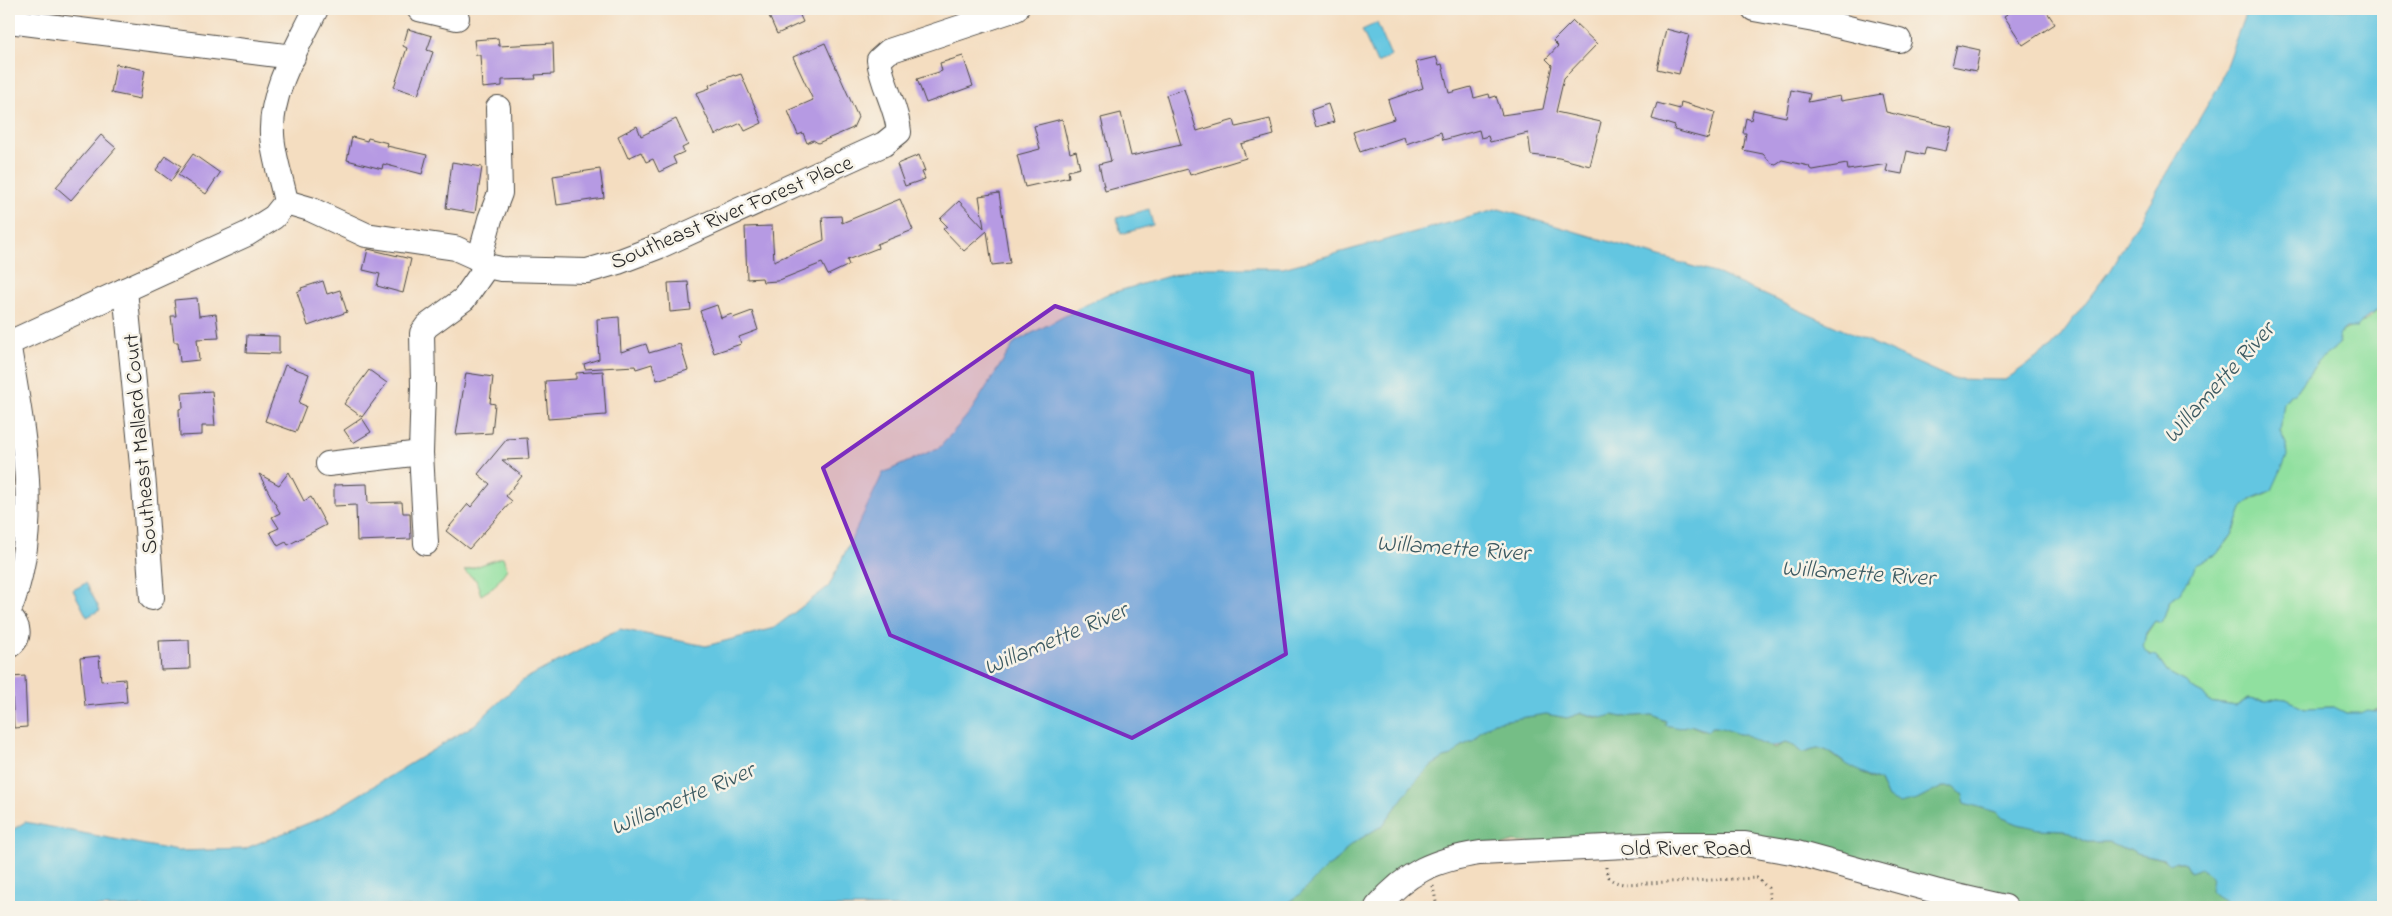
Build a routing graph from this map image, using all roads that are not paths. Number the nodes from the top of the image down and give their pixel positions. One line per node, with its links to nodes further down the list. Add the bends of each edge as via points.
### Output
1 (316, 9): 9 (street)
2 (419, 9): 6 (street)
3 (1016, 9): 12 (street, Southeast River Forest Place, via 889,51 879,60 881,76 898,118 899,132 884,144 618,262 587,271 500,269)
4 (1754, 9): 5 (street)
5 (1815, 14): 8 (street)
6 (457, 18)
7 (9, 21): 9 (street)
8 (1899, 40)
9 (293, 57): 11 (street, via 277,97 272,135)
10 (498, 108): 12 (street, via 500,193 490,219)
11 (286, 202): 12 (street, Southeast River Forest Place, via 310,209 366,235 455,248); 13 (street, via 274,217 247,234)
12 (483, 263): 16 (street, via 464,299 426,326 422,334)
13 (125, 290): 14 (street); 19 (street, Southeast Mallard Court)
14 (9, 343)
15 (9, 348): 20 (street, via 27,459 28,500 20,572)
16 (421, 453): 17 (street); 18 (street)
17 (328, 464)
18 (426, 543)
19 (152, 598)
20 (9, 610)
21 (9, 617): 22 (street, via 18,631)
22 (9, 646)
23 (1377, 907): 24 (street, Old River Road, via 1407,876 1433,863 1456,857 1480,853 1704,843 1779,849)
24 (2006, 907)

